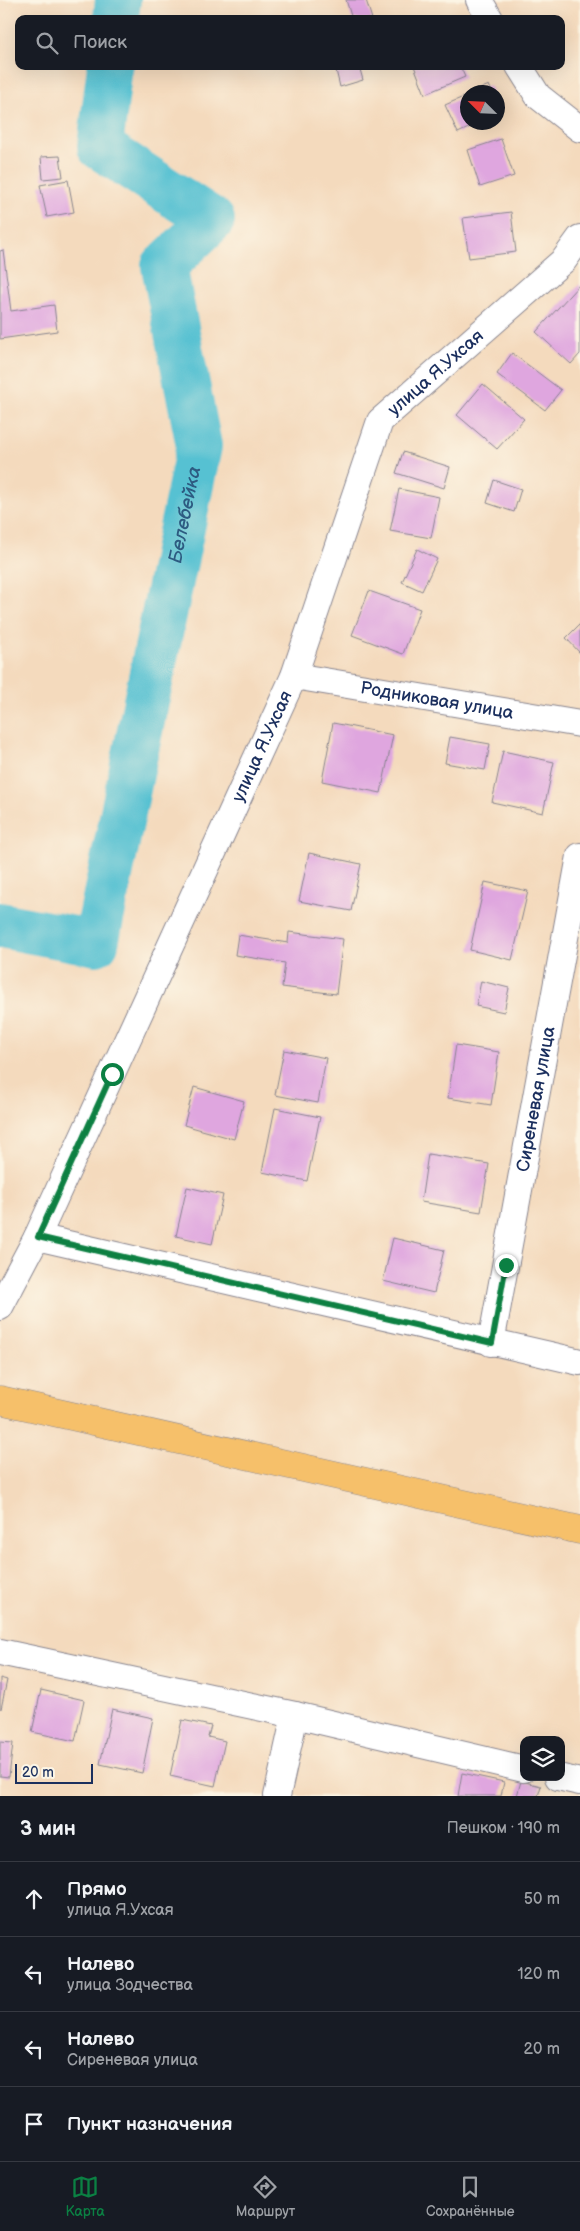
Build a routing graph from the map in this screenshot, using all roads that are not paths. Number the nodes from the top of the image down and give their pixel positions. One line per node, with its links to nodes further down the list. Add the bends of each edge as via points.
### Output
1 (479, 0): 2 (street)
2 (488, 15)
3 (522, 70): 4 (street, via 538,96)
4 (580, 130)
5 (580, 238): 6 (street, улица Я.Ухсая, via 564,260 380,421)
6 (294, 676): 7 (street, Родниковая улица); 9 (street, улица Я.Ухсая)
7 (580, 724)
8 (580, 856): 11 (street, Сиреневая улица)
9 (38, 1237): 10 (street, улица Я.Ухсая); 11 (street)
10 (0, 1307)
11 (492, 1343): 12 (street)
12 (580, 1362)
13 (0, 1400): 14 (main road)
14 (580, 1530)
15 (0, 1652): 16 (street)
16 (295, 1715): 17 (street); 20 (street)
17 (520, 1768)
18 (565, 1779): 19 (street)
19 (580, 1782)
20 (277, 1796)

